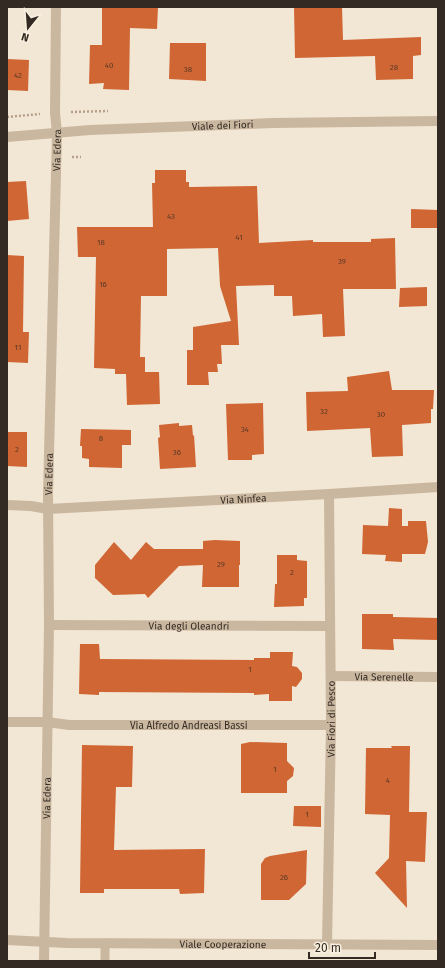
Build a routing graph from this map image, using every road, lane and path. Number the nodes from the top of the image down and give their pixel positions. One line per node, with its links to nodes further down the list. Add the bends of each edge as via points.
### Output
1 (56, 7): 3 (street, Via Edera)
2 (438, 121): 3 (street, Viale dei Fiori, via 273,123)
3 (57, 133): 4 (street, Viale dei Fiori); 8 (street, Via Edera)
4 (7, 137)
5 (438, 487): 6 (street, Via Ninfea)
6 (329, 494): 8 (street, Via Ninfea); 10 (street, Via Fiori di Pesco)
7 (7, 505): 8 (street, Via Ninfea)
8 (48, 509): 9 (street, Via Edera)
9 (49, 625): 10 (street, Via degli Oleandri); 14 (street, Via Edera)
10 (330, 626): 11 (street, Via Fiori di Pesco)
11 (331, 676): 12 (street, Via Serenelle); 15 (street, Via Fiori di Pesco)
12 (438, 676)
13 (7, 722): 14 (street, Via Alfredo Andreasi Bassi)
14 (47, 722): 15 (street, Via Alfredo Andreasi Bassi, via 68,725); 17 (street, Via Edera)
15 (331, 725): 19 (street, Via Fiori di Pesco)
16 (7, 940): 17 (street, Viale Cooperazione)
17 (44, 941): 18 (street, Viale Cooperazione); 21 (street, Via Edera)
18 (105, 943): 19 (street, Viale Cooperazione); 22 (lane)
19 (327, 944): 20 (street, Viale Cooperazione)
20 (438, 945)
21 (44, 961)
22 (105, 961)

